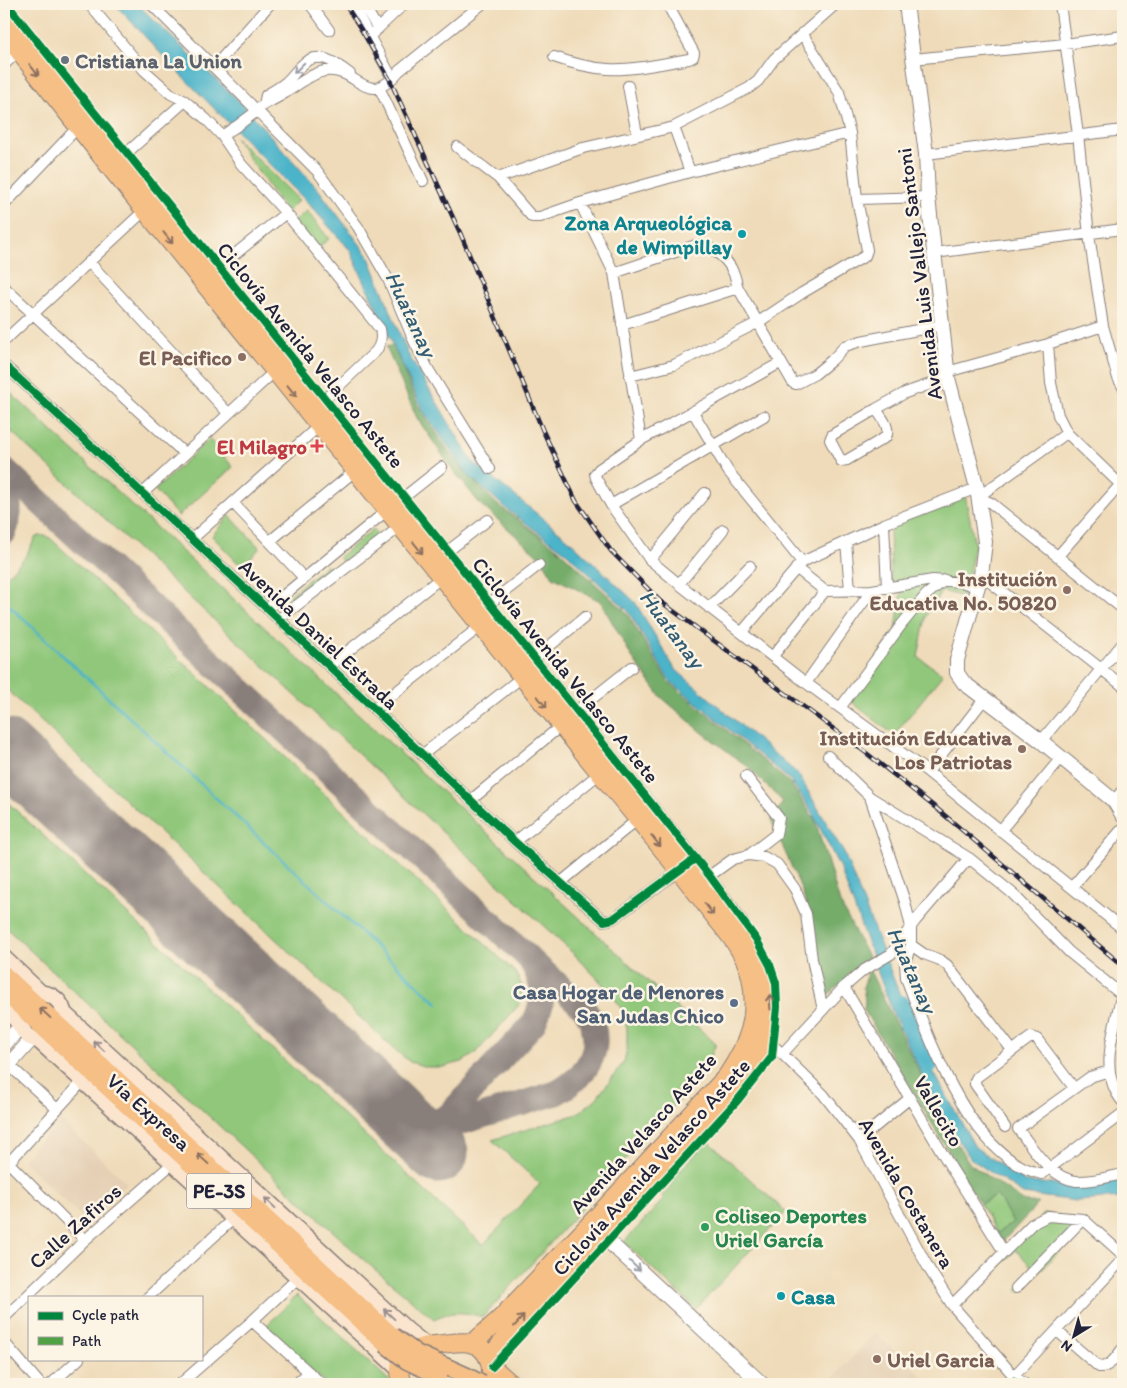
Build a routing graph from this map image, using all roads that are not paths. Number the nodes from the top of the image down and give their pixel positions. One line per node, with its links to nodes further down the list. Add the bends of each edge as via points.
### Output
1 (88, 4): 28 (street, via 144,70 171,94)
2 (270, 4): 24 (street)
3 (310, 4): 14 (street)
4 (352, 4): 16 (street)
5 (362, 4): 16 (street)
6 (404, 4): 16 (street)
7 (482, 4): 25 (street)
8 (669, 4): 21 (street, via 694,53 689,60 608,69)
9 (836, 4): 17 (street)
10 (906, 4): 22 (street, Avenida Luis Vallejo Santoni)
11 (1060, 4): 19 (street)
12 (154, 5): 24 (street)
13 (4, 10): 20 (highway, Avenida Velasco Astete)
14 (329, 30)
15 (4, 32): 20 (highway, Avenida Velasco Astete)
16 (374, 33): 25 (street)
17 (802, 33): 30 (street, via 749,88); 33 (street, via 840,92)
18 (1123, 36): 19 (street)
19 (1065, 44): 22 (street); 36 (street)
20 (23, 45): 23 (street); 31 (highway, Avenida Velasco Astete, one-way to 31); 39 (highway, Avenida Velasco Astete)
21 (554, 57)
22 (913, 59): 38 (street, Avenida Luis Vallejo Santoni)
23 (4, 65)
24 (214, 67): 29 (street)
25 (392, 78): 27 (street)
26 (628, 86): 35 (street)
27 (374, 88): 29 (street, via 338,73 323,72); 29 (street, one-way to 29, via 335,62 316,57 266,95); 42 (street)
28 (185, 101): 34 (street); 39 (street)
29 (259, 109): 34 (street); 81 (street, via 318,172 358,227 388,279 428,369)
30 (674, 126): 35 (street); 40 (street)
31 (78, 127): 39 (highway, Avenida Velasco Astete); 46 (street)
32 (1123, 130): 36 (street)
33 (850, 133): 40 (street); 44 (street)
34 (225, 134): 48 (street, via 242,164)
35 (637, 134): 41 (street, via 583,148)
36 (1078, 135): 38 (street); 50 (street)
37 (457, 147): 41 (street)
38 (926, 154): 43 (street, Avenida Luis Vallejo Santoni)
39 (116, 162): 47 (highway, Avenida Velasco Astete); 66 (highway, Avenida Velasco Astete)
40 (690, 172): 45 (street)
41 (498, 178): 45 (street, via 532,216 540,217)
42 (423, 181)
43 (928, 197): 44 (street); 51 (street, Avenida Luis Vallejo Santoni)
44 (857, 199): 58 (street, via 867,250 865,256)
45 (580, 203): 54 (street)
46 (4, 205)
47 (145, 210): 53 (street); 66 (highway, Avenida Velasco Astete, one-way to 66)
48 (286, 213): 52 (street); 70 (street, via 380,330 380,345 376,351)
49 (1123, 229): 50 (street)
50 (1089, 234): 51 (street); 61 (street)
51 (934, 253): 60 (street, Avenida Luis Vallejo Santoni)
52 (234, 255)
53 (89, 262): 57 (street); 73 (street)
54 (614, 272): 56 (street, via 702,245 729,265); 59 (street)
55 (4, 287): 57 (street)
56 (738, 288): 58 (street); 59 (street)
57 (32, 314): 62 (street); 79 (street)
58 (757, 323): 64 (street); 68 (street, via 674,365)
59 (622, 325): 68 (street)
60 (943, 325): 64 (street, via 845,346 815,374 796,384); 67 (street, Avenida Luis Vallejo Santoni)
61 (1103, 326): 63 (street); 69 (street)
62 (4, 341)
63 (1048, 344): 67 (street); 76 (street, via 1058,415)
64 (780, 363): 72 (street)
65 (4, 365): 84 (street, Avenida Daniel Estrada)
66 (282, 366): 70 (highway, Avenida Velasco Astete); 73 (street); 75 (highway, Avenida Velasco Astete, one-way to 75)
67 (947, 375): 71 (street, via 905,392); 86 (street, Avenida Luis Vallejo Santoni)
68 (630, 376): 77 (street)
69 (1123, 387)
70 (322, 402): 88 (highway, Avenida Velasco Astete)
71 (876, 409): 71 (street, via 888,428 886,437 842,461 830,437)
72 (693, 412): 77 (street); 78 (street)
73 (228, 413): 79 (street)
74 (764, 416): 78 (street)
75 (320, 425): 82 (highway, Avenida Velasco Astete); 87 (street)
76 (1067, 433): 83 (street); 86 (street)
77 (641, 440): 89 (street, via 596,471 596,478)
78 (713, 446): 89 (street); 101 (street)
79 (185, 454): 84 (street)
80 (442, 467): 88 (street)
81 (490, 469)
82 (356, 470): 88 (highway, Avenida Velasco Astete); 95 (street)
83 (1122, 486): 98 (street)
84 (142, 493): 94 (street, Avenida Daniel Estrada)
85 (705, 493): 99 (street)
86 (978, 493): 91 (street); 98 (street); 106 (street, Avenida Luis Vallejo Santoni, via 984,542)
87 (233, 503): 94 (street); 95 (street)
88 (395, 505): 92 (highway, Avenida Velasco Astete); 97 (highway, Avenida Velasco Astete); 104 (street)
89 (611, 505): 99 (street)
90 (488, 520): 97 (street)
91 (884, 524): 96 (street); 108 (street)
92 (401, 526): 103 (highway, Avenida Velasco Astete, one-way to 103); 117 (street)
93 (723, 530): 107 (street)
94 (192, 540): 114 (street, Avenida Daniel Estrada)
95 (270, 541): 104 (street)
96 (846, 542): 101 (street); 109 (street)
97 (444, 554): 112 (highway, Avenida Velasco Astete)
98 (1057, 557): 115 (street)
99 (650, 560): 107 (street)
100 (540, 565): 112 (street)
101 (799, 565): 111 (street); 119 (street)
102 (750, 566): 113 (street)
103 (442, 577): 118 (highway, Avenida Velasco Astete); 122 (street)
104 (304, 578): 114 (street)
105 (945, 580): 106 (street); 108 (street); 129 (street, via 908,616)
106 (979, 581): 125 (street); 128 (street, Avenida Luis Vallejo Santoni, via 956,668 964,683)
107 (680, 584): 113 (street)
108 (887, 588): 110 (street)
109 (850, 590): 110 (street); 111 (street)
110 (872, 590): 126 (street)
111 (825, 591): 121 (street)
112 (486, 606): 124 (highway, Avenida Velasco Astete)
113 (709, 608): 119 (street)
114 (268, 609): 117 (street, Avenida Daniel Estrada)
115 (1123, 609)
116 (585, 618): 124 (street)
117 (279, 619): 122 (street, Avenida Daniel Estrada)
118 (481, 626): 124 (highway, Avenida Velasco Astete); 130 (street)
119 (742, 632): 121 (street)
120 (1123, 643): 125 (street)
121 (773, 656): 126 (street)
122 (329, 666): 130 (street, Avenida Daniel Estrada)
123 (632, 667): 131 (street)
124 (530, 668): 131 (highway, Avenida Velasco Astete); 133 (street)
125 (1102, 669): 127 (street); 132 (street)
126 (806, 683): 129 (street)
127 (1123, 686)
128 (985, 698): 132 (street, Avenida Luis Vallejo Santoni); 136 (street)
129 (840, 708): 136 (street)
130 (374, 709): 133 (street, Avenida Daniel Estrada)
131 (568, 719): 137 (highway, Avenida Velasco Astete); 141 (street); 149 (highway, Avenida Velasco Astete)
132 (1041, 741): 135 (street, Avenida Luis Vallejo Santoni)
133 (422, 755): 141 (street, Avenida Daniel Estrada)
134 (828, 756): 140 (street)
135 (1061, 758): 142 (street, Avenida Luis Vallejo Santoni); 145 (street)
136 (928, 772): 145 (street)
137 (600, 773): 143 (highway, Avenida Velasco Astete); 146 (street)
138 (746, 776): 147 (street, via 780,818 776,834)
139 (1123, 790): 142 (street)
140 (870, 797): 148 (street); 153 (street)
141 (471, 800): 146 (street, Avenida Daniel Estrada)
142 (1119, 806)
143 (638, 819): 149 (highway, Avenida Velasco Astete, one-way to 149); 151 (street)
144 (1123, 828): 152 (street)
145 (1000, 831): 152 (street)
146 (514, 842): 151 (street, Avenida Daniel Estrada)
147 (749, 855): 150 (street, via 733,859); 162 (street, via 764,857 777,864 796,889 806,914)
148 (969, 858): 153 (street); 159 (street, via 1012,893 1069,952)
149 (686, 865): 150 (highway, Avenida Velasco Astete); 151 (street, Avenida Daniel Estrada, via 613,919 604,921); 163 (highway, Avenida Velasco Astete, one-way to 163, via 743,954 750,975)
150 (705, 879): 163 (highway, Avenida Velasco Astete, one-way to 150, via 770,1014 769,990 762,963 751,941)
151 (560, 883)
152 (1072, 887): 154 (street)
153 (911, 927): 155 (street); 158 (street, via 891,954)
154 (1123, 929)
155 (911, 945): 166 (street, via 947,964); 180 (street, via 905,963 906,978 938,1060 953,1089 980,1129 1002,1153 1039,1174)
156 (4, 958): 161 (main road, Vía Expresa / PE-3S)
157 (4, 974): 161 (main road, Vía Expresa / PE-3S)
158 (844, 987): 162 (street); 172 (street, Vallecito)
159 (1123, 990): 169 (street, via 1111,1044)
160 (4, 992): 161 (main road, Vía Expresa / PE-3S)
161 (22, 1009): 164 (main road, Vía Expresa / PE-3S); 164 (main road, via 54,998 63,1008); 165 (street)
162 (823, 1010): 167 (street)
163 (759, 1031): 167 (street, Avenida Costanera); 184 (highway, Avenida Velasco Astete, via 727,1076)
164 (50, 1032): 168 (street); 170 (main road, Vía Expresa / PE-3S); 195 (main road, Vía Expresa / PE-3S); 198 (main road, Vía Expresa / PE-3S, one-way to 164)
165 (4, 1045)
166 (1012, 1050): 171 (street, via 1035,1037); 176 (street, via 975,1081)
167 (782, 1054): 177 (street, Avenida Costanera, via 823,1094)
168 (6, 1067): 174 (street)
169 (1109, 1071): 171 (street); 173 (street)
170 (83, 1081): 174 (street); 178 (main road, Vía Expresa / PE-3S)
171 (1074, 1088): 180 (street, via 1018,1129)
172 (910, 1098): 177 (street); 186 (street, Vallecito)
173 (1123, 1102)
174 (57, 1109): 179 (street)
175 (1123, 1113): 180 (street)
176 (1005, 1126)
177 (859, 1140): 191 (street, Avenida Costanera)
178 (173, 1163): 182 (main road, Vía Expresa / PE-3S); 185 (street, Calle Zafiros)
179 (6, 1165): 185 (street)
180 (1050, 1168): 181 (street, via 1076,1181)
181 (1123, 1174)
182 (234, 1218): 188 (main road, Vía Expresa / PE-3S); 190 (street)
183 (1083, 1219): 186 (street, via 1048,1216 1032,1224); 187 (street); 189 (street)
184 (595, 1228): 197 (highway, Avenida Velasco Astete); 201 (highway, Avenida Velasco Astete, one-way to 184, via 510,1331); 214 (street, one-way to 214)
185 (85, 1240): 192 (street, Calle Zafiros)
186 (1004, 1252): 191 (street)
187 (1123, 1257): 194 (street)
188 (299, 1277): 193 (street); 203 (main road, Vía Expresa / PE-3S)
189 (1016, 1288)
190 (149, 1296)
191 (952, 1306): 204 (street, Avenida Costanera)
192 (4, 1318)
193 (252, 1321): 202 (street); 207 (street)
194 (1057, 1331): 199 (street, via 1099,1367 1108,1365); 204 (street)
195 (389, 1340): 210 (main road, PE-3S, bridge, via 413,1364); 211 (main road, PE-3S, bridge)
196 (4, 1342): 205 (street)
197 (472, 1344): 198 (highway); 201 (highway, via 480,1348)
198 (426, 1345): 203 (highway, via 404,1358)
199 (1123, 1348)
200 (78, 1360): 206 (street)
201 (490, 1363): 212 (highway); 213 (highway)
202 (309, 1372): 208 (street); 209 (street)
203 (401, 1380)
204 (1014, 1380): 215 (street, Avenida Costanera)
205 (40, 1384)
206 (51, 1384)
207 (180, 1384)
208 (296, 1384)
209 (322, 1384)
210 (458, 1384)
211 (482, 1384)
212 (488, 1384)
213 (511, 1384)
214 (762, 1384)
215 (1025, 1384)

